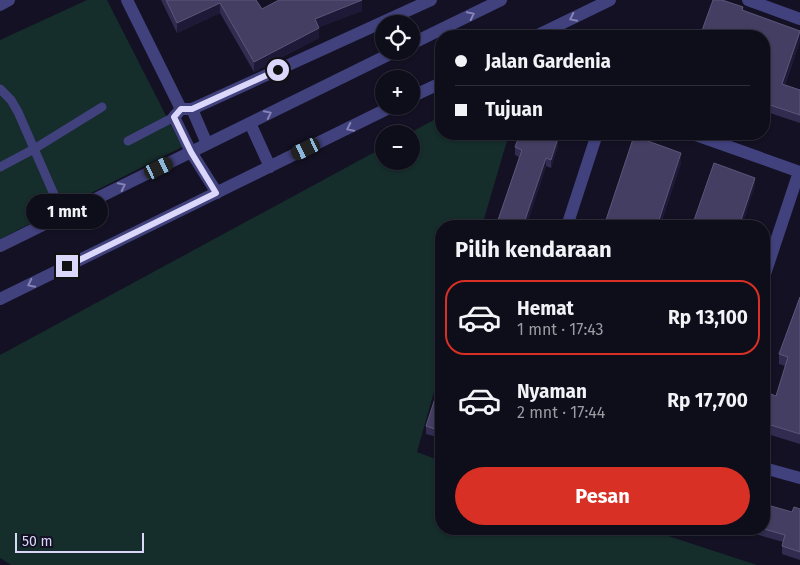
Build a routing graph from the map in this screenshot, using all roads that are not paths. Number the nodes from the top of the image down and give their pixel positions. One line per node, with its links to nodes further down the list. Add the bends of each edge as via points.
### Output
1 (9, 0): 7 (street)
2 (127, 0): 18 (street)
3 (431, 0): 18 (street)
4 (501, 0): 9 (street, one-way to 4)
5 (610, 0): 10 (street, one-way to 10)
6 (748, 0): 8 (street)
7 (0, 4)
8 (800, 19)
9 (440, 30)
10 (548, 30)
11 (435, 32): 12 (street, one-way to 11)
12 (420, 40)
13 (378, 60): 20 (street, one-way to 13)
14 (435, 86): 16 (street)
15 (0, 89): 25 (lane, via 18,112)
16 (420, 94)
17 (102, 107): 25 (lane)
18 (182, 112): 23 (lane); 24 (street); 26 (street)
19 (375, 115): 28 (street, one-way to 28)
20 (250, 123): 24 (street); 28 (street)
21 (595, 140): 32 (street)
22 (710, 140): 29 (street)
23 (128, 142)
24 (207, 144): 26 (street)
25 (34, 149): 27 (lane); 31 (lane)
26 (191, 152): 30 (street); 31 (street, one-way to 26)
27 (0, 167)
28 (270, 167): 30 (street)
29 (800, 172): 34 (street)
30 (216, 193): 35 (street, one-way to 35)
31 (63, 215): 33 (street)
32 (569, 220)
33 (0, 246)
34 (770, 260)
35 (0, 299)
36 (770, 470): 37 (street)
37 (800, 478)

